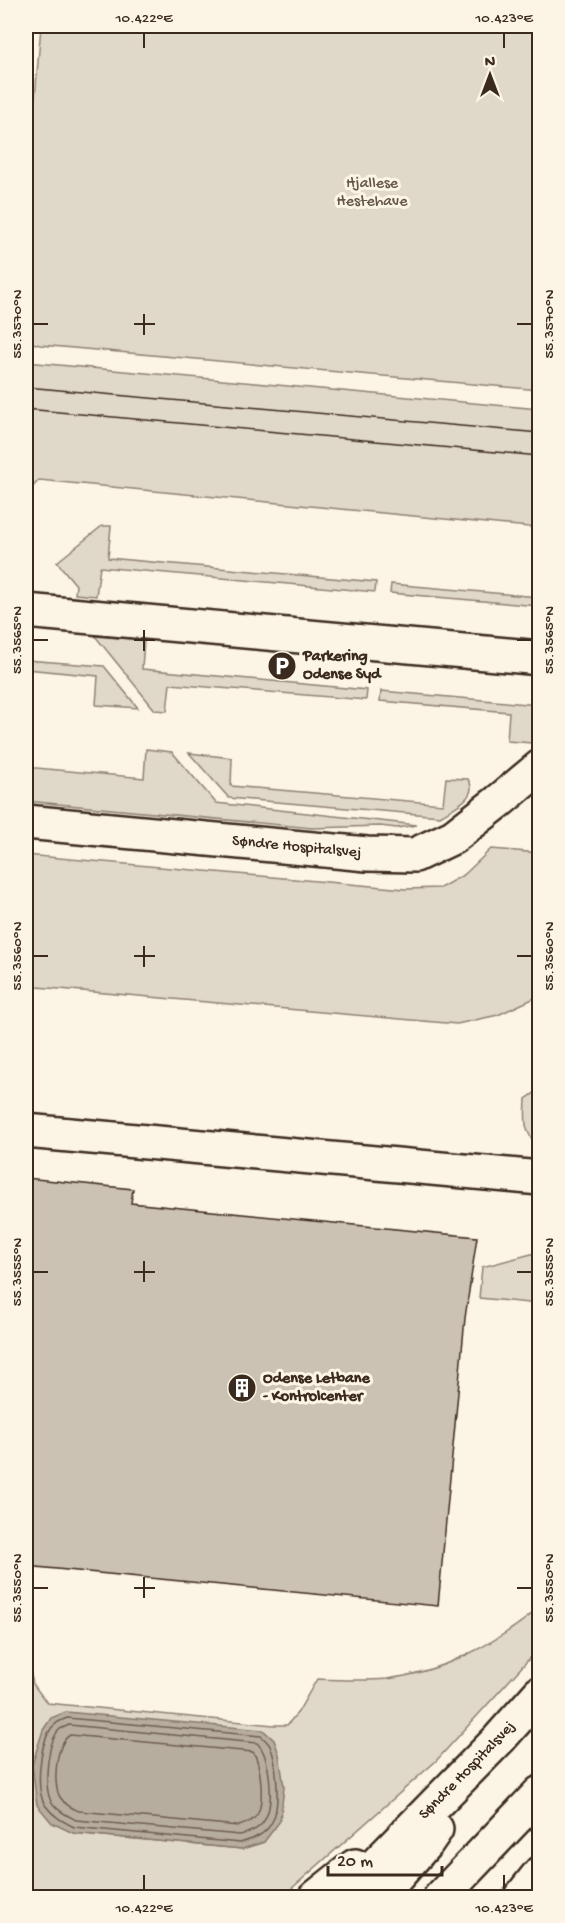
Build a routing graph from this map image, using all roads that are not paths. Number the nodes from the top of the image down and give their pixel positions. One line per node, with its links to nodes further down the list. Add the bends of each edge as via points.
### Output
1 (26, 610): 2 (street)
2 (540, 658)
3 (540, 767): 4 (street, Søndre Hospitalsvej, via 453,837 415,855 367,854)
4 (26, 822)
5 (26, 1131): 6 (street)
6 (540, 1178)
7 (540, 1693): 8 (street, Søndre Hospitalsvej)
8 (499, 1739): 10 (street, Søndre Hospitalsvej); 14 (street, via 427,1842)
9 (540, 1793): 15 (street)
10 (432, 1806): 12 (street); 13 (street, Søndre Hospitalsvej)
11 (540, 1873): 16 (street)
12 (315, 1898)
13 (343, 1898)
14 (378, 1898)
15 (440, 1898)
16 (520, 1898)

